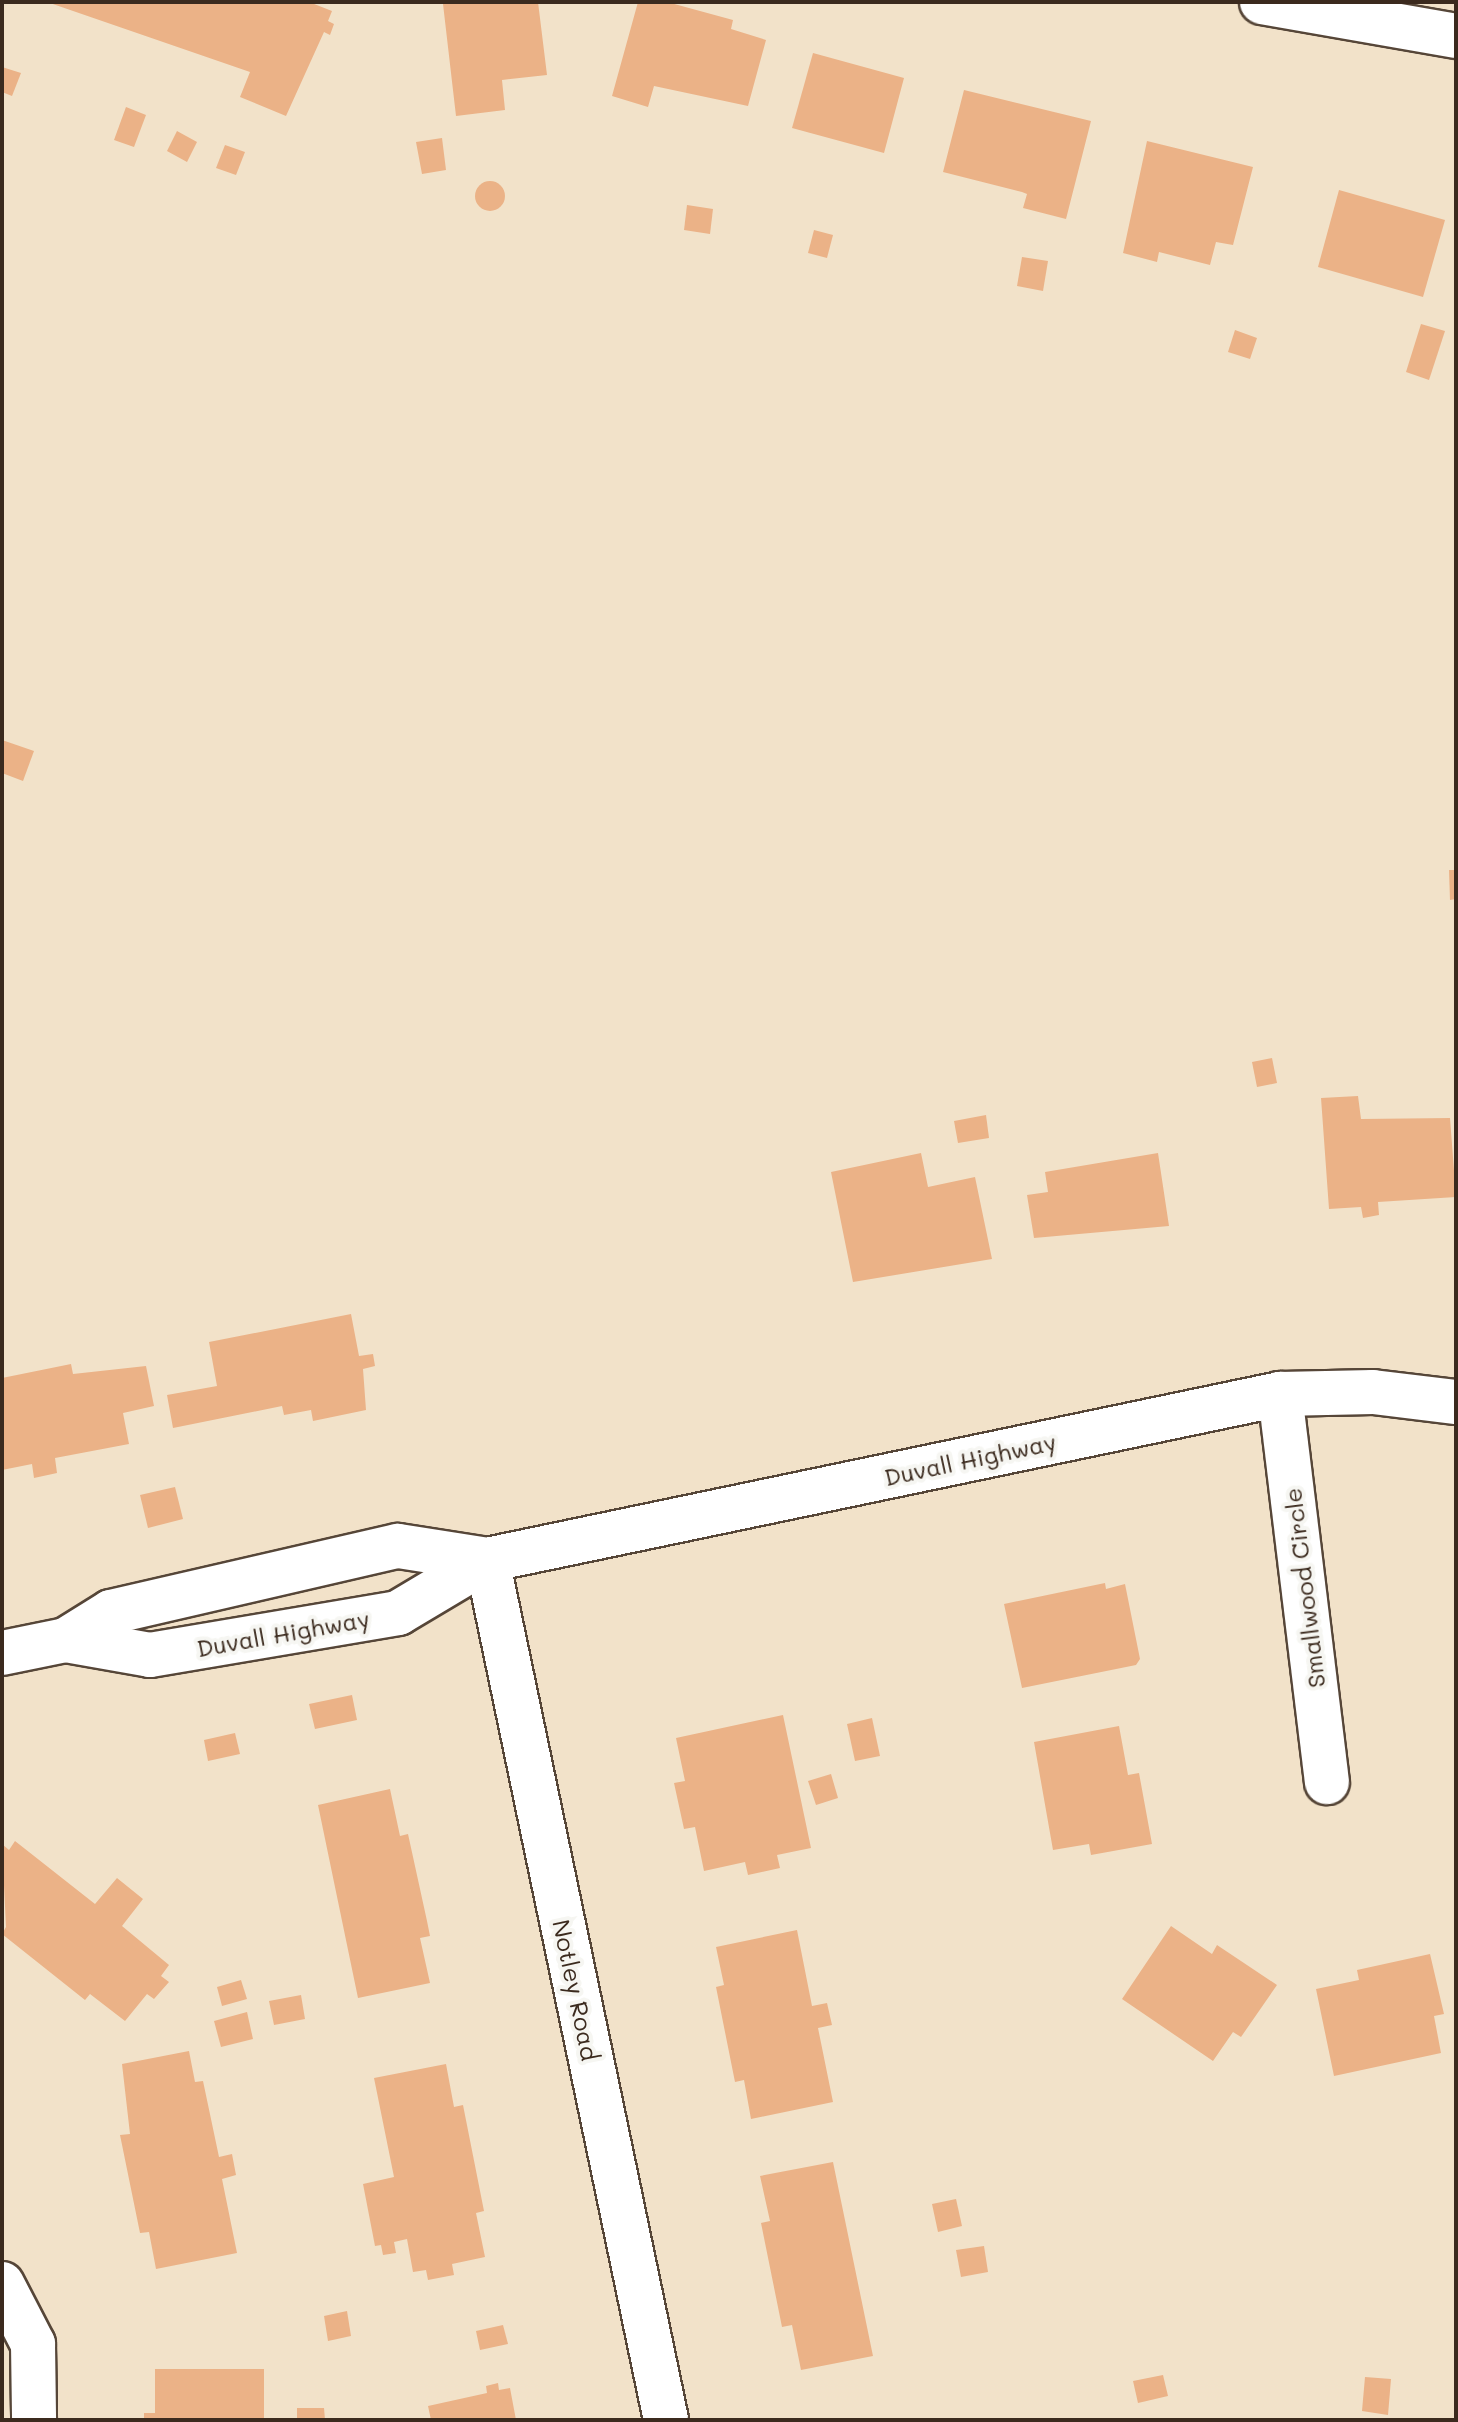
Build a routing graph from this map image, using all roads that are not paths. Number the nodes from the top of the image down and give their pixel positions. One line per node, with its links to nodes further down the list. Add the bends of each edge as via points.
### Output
1 (1262, 2): 2 (street)
2 (1456, 36)
3 (1280, 1394): 4 (street, Duvall Highway, via 1373,1392); 5 (street, Duvall Highway); 8 (street, Smallwood Circle)
4 (1456, 1402)
5 (487, 1560): 6 (street, Duvall Highway, via 398,1546 111,1612); 6 (street, Duvall Highway, via 398,1613 150,1655); 11 (street, Notley Road)
6 (66, 1640): 7 (street, Duvall Highway)
7 (2, 1653)
8 (1327, 1782)
9 (2, 2284): 10 (street, via 33,2344)
10 (34, 2420)
11 (666, 2420)

